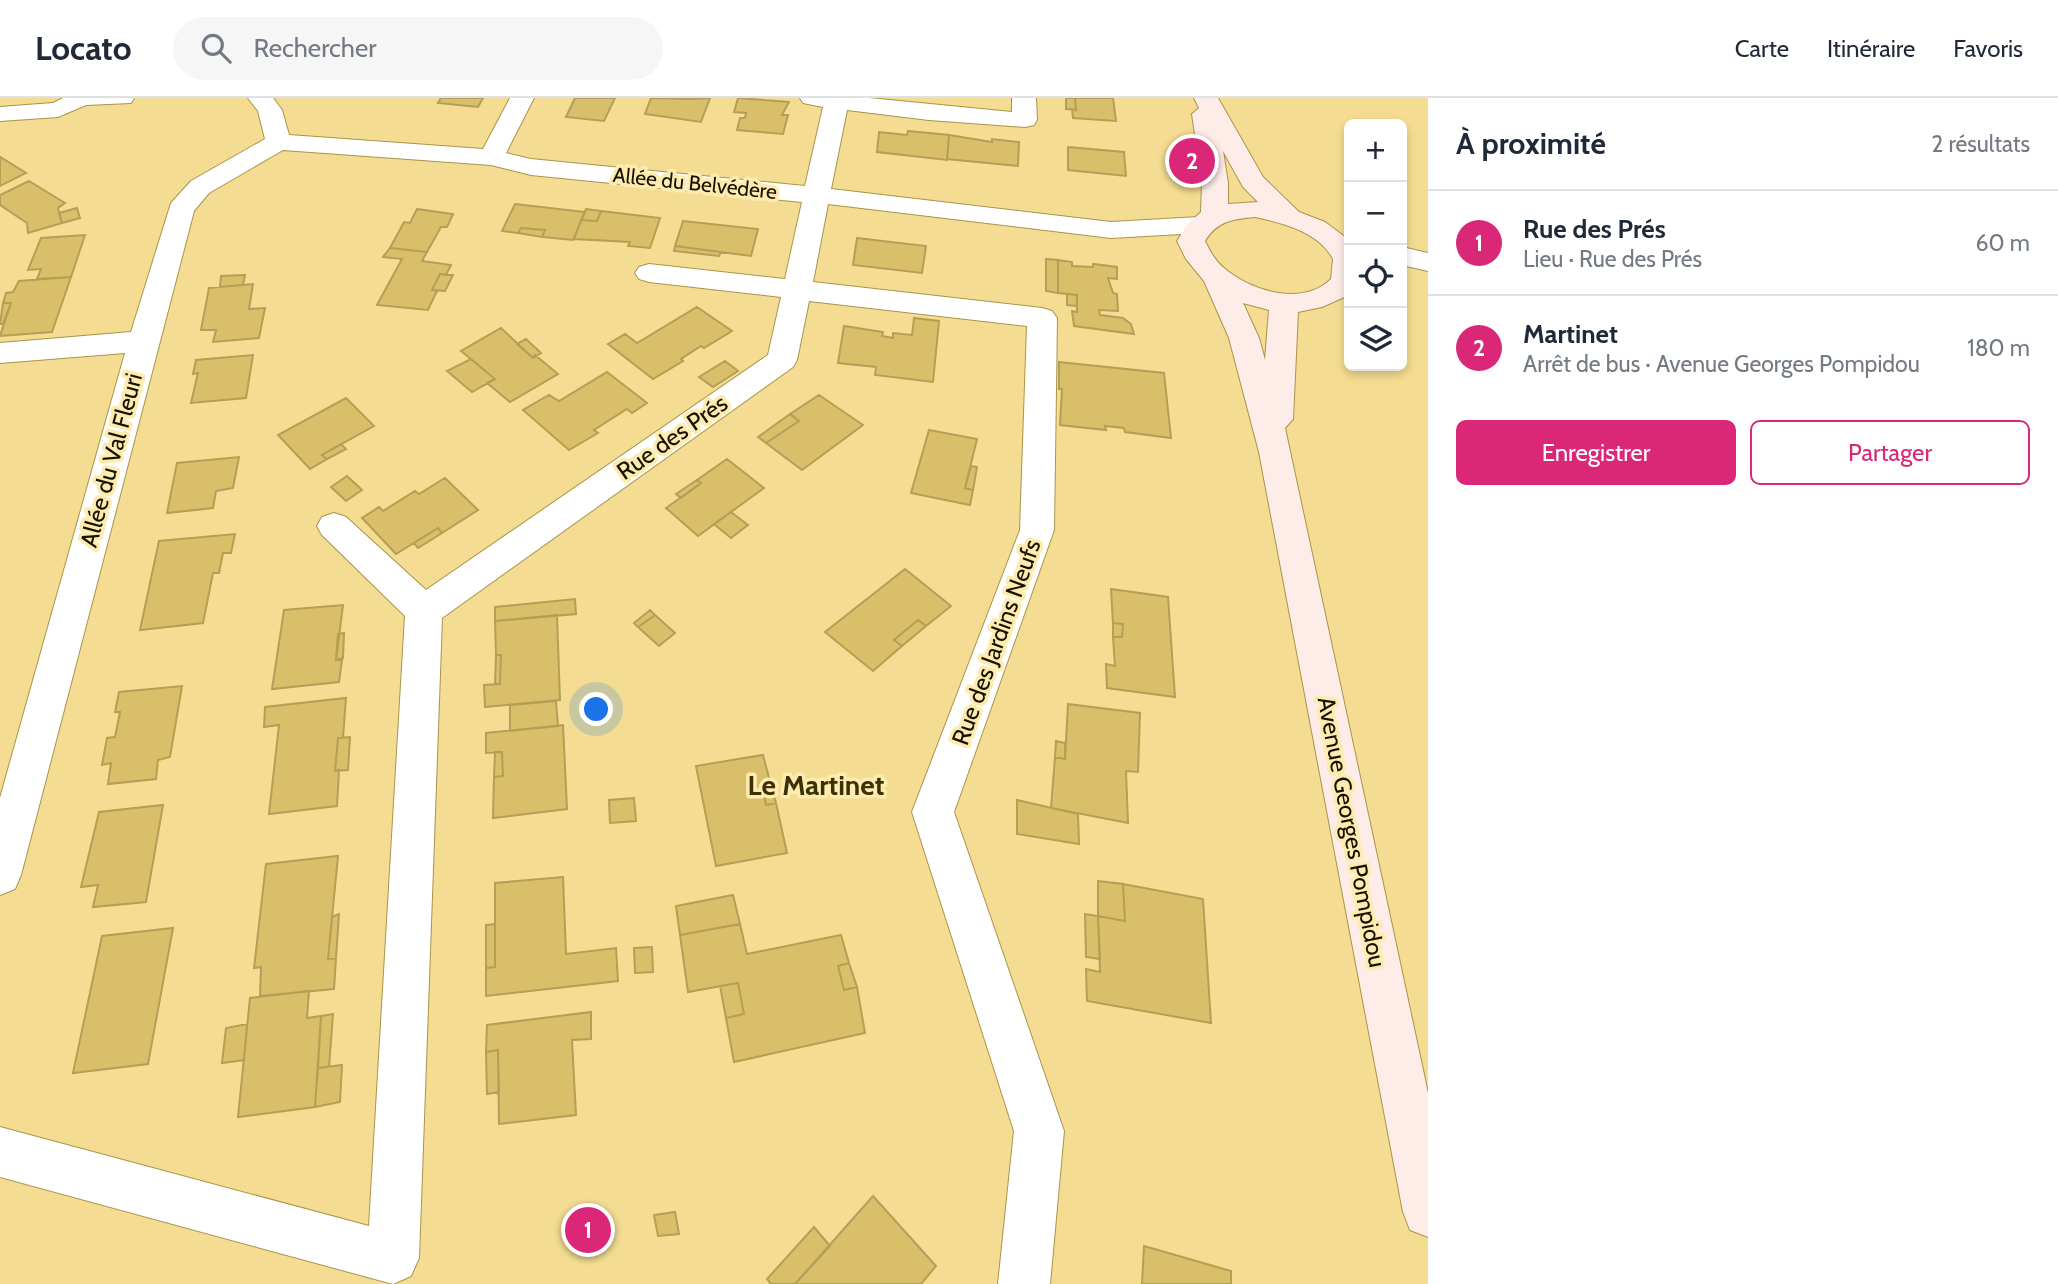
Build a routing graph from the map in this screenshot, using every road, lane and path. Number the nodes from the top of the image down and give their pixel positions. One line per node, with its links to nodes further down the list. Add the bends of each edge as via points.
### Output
1 (82, 98): 2 (street); 10 (street, via 58,110)
2 (122, 98)
3 (260, 98): 11 (street, via 270,110)
4 (522, 98): 12 (street)
5 (810, 98): 8 (street)
6 (1024, 98): 9 (street, via 1025,120)
7 (1204, 98): 14 (main road, via 1252,181); 15 (main road, via 1215,183)
8 (840, 99): 9 (street); 13 (street, Rue des Prés)
9 (919, 106)
10 (0, 114)
11 (278, 142): 12 (street, Allée du Belvédère); 27 (street, Allée du Val Fleuri, via 188,198)
12 (491, 157): 13 (street, Allée du Belvédère, via 531,167)
13 (817, 195): 16 (street, Allée du Belvédère); 25 (street, Rue des Prés)
14 (1288, 215): 15 (main road, via 1231,210); 17 (main road)
15 (1207, 220): 16 (street, Allée du Belvédère); 20 (main road, via 1191,241)
16 (1111, 230): 20 (street, Allée du Belvédère)
17 (1342, 243)
18 (1407, 257): 19 (street)
19 (1428, 262)
20 (1206, 268): 26 (main road, via 1239,292); 29 (main road, via 1244,338)
21 (649, 273): 25 (street, Rue des Jardins Neufs)
22 (1428, 275): 23 (street)
23 (1407, 277)
24 (1344, 284): 26 (main road, via 1311,301)
25 (798, 289): 31 (street, Rue des Prés, via 782,360); 35 (street, Rue des Jardins Neufs, via 1042,318 1037,530 933,812 1039,1131)
26 (1284, 302): 29 (main road)
27 (143, 341): 28 (street); 32 (street, Allée du Val Fleuri)
28 (0, 353)
29 (1275, 452): 34 (main road, Avenue Georges Pompidou)
30 (334, 526): 31 (street)
31 (424, 611): 33 (street, via 393,1258)
32 (0, 875)
33 (0, 1152)
34 (1428, 1212)
35 (1024, 1284)

